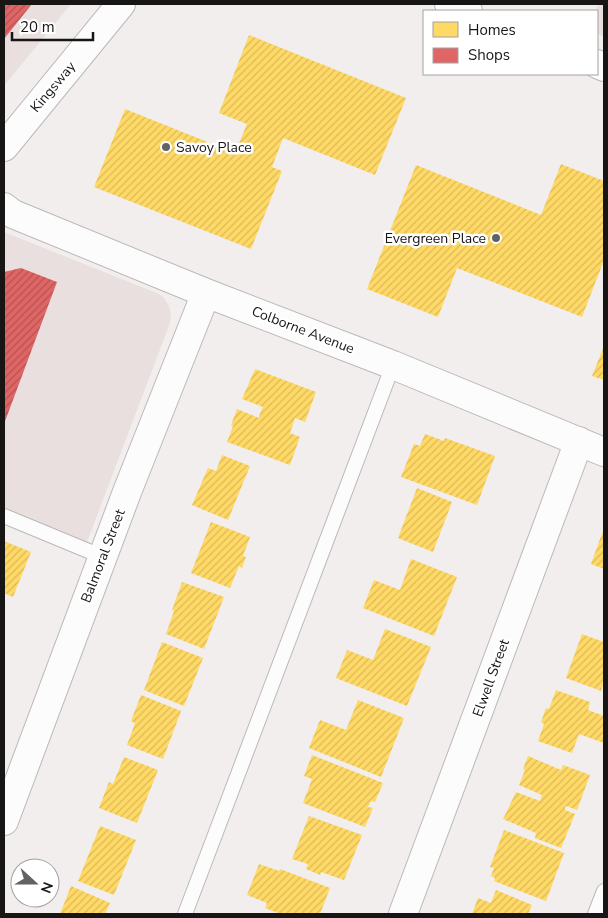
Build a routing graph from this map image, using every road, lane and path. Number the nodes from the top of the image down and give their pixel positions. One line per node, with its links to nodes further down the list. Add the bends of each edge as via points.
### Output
1 (121, 4): 4 (street, Kingsway)
2 (449, 4): 3 (street)
3 (465, 10)
4 (4, 147)
5 (4, 207): 6 (street, Colborne Avenue, via 29,221)
6 (206, 293): 7 (street, Colborne Avenue); 11 (street, Balmoral Street)
7 (393, 365): 8 (street, Colborne Avenue); 14 (lane)
8 (579, 441): 9 (street, Colborne Avenue); 15 (street, Elwell Street)
9 (604, 452)
10 (4, 516): 11 (lane)
11 (103, 557): 12 (street, Balmoral Street)
12 (4, 821)
13 (604, 890): 16 (lane)
14 (185, 914)
15 (403, 914)
16 (595, 914)

